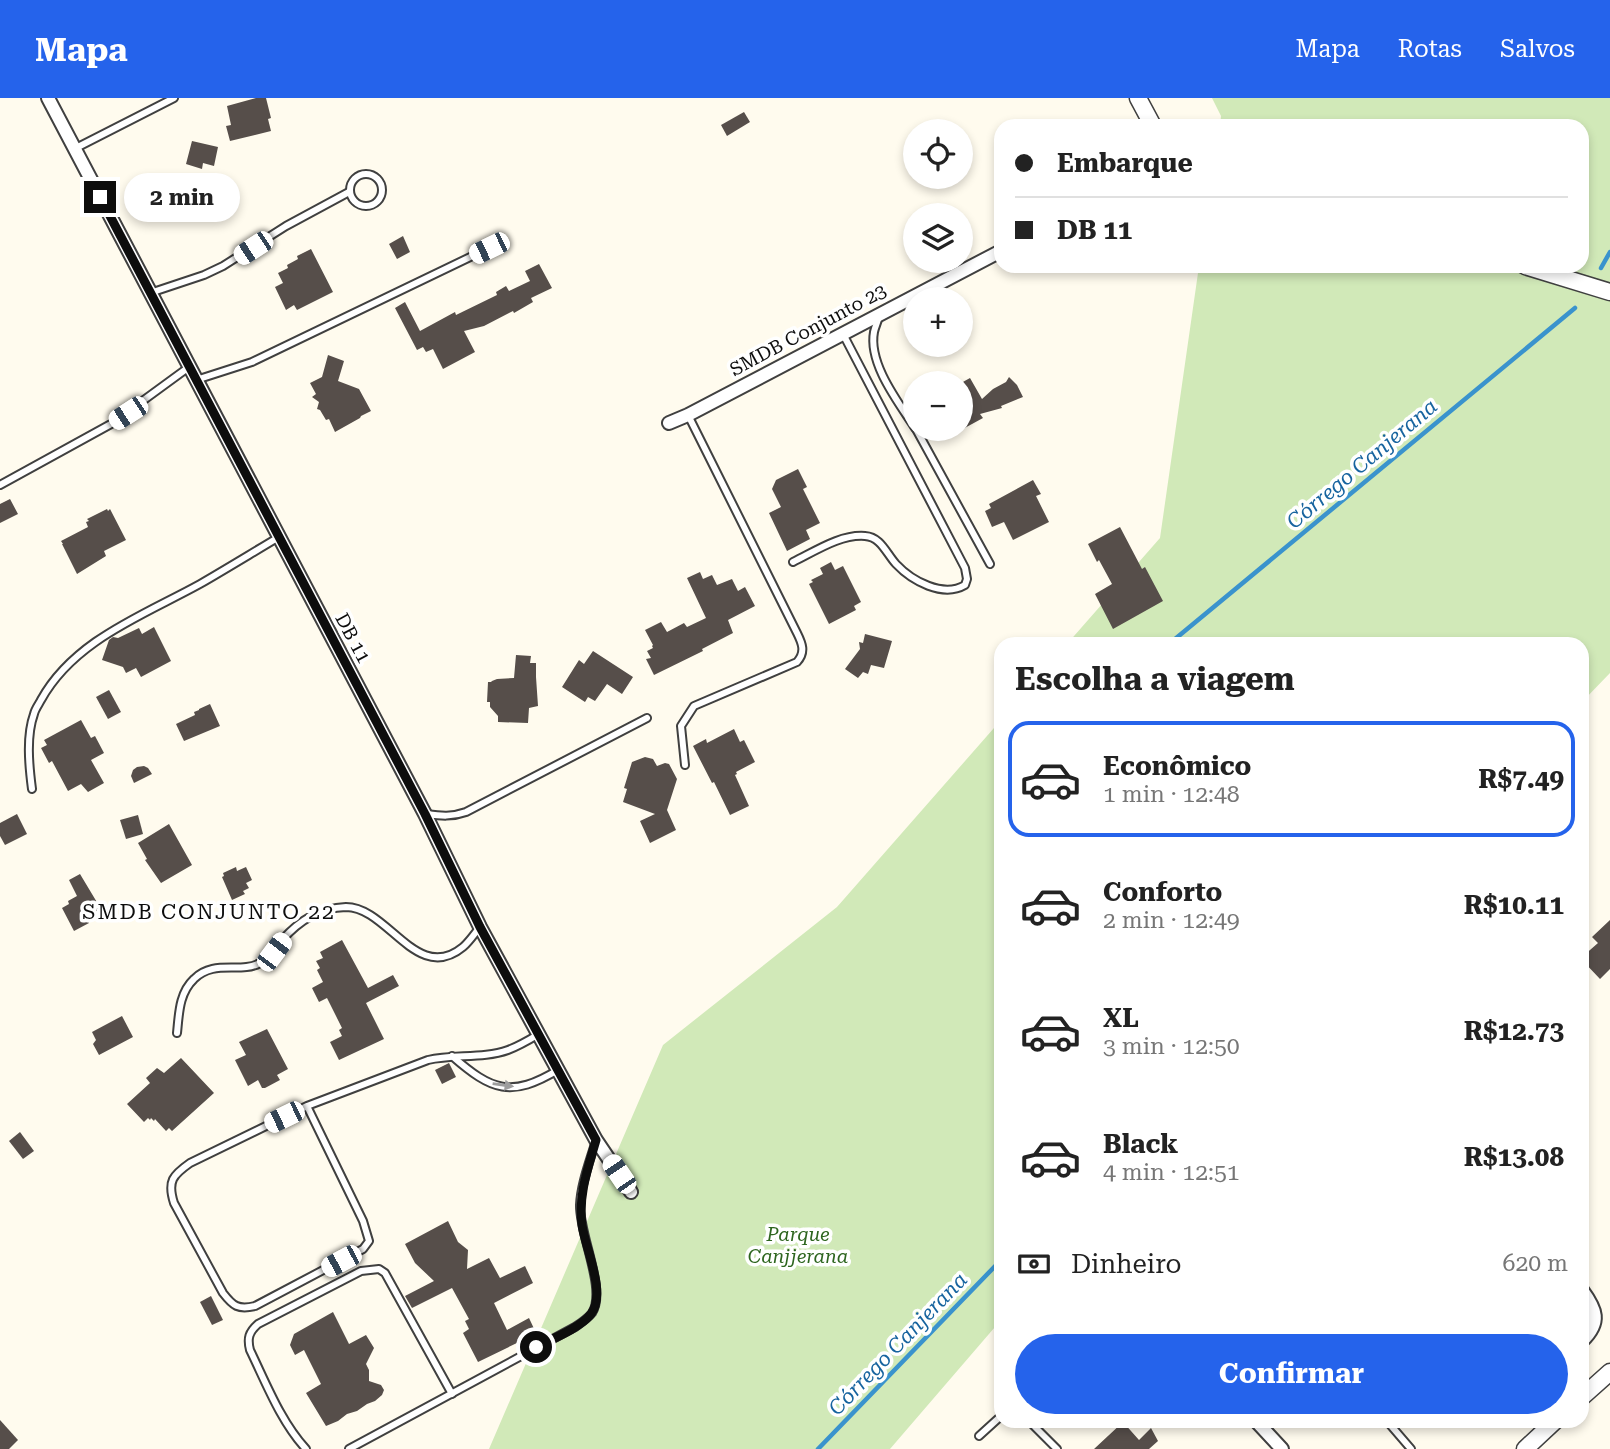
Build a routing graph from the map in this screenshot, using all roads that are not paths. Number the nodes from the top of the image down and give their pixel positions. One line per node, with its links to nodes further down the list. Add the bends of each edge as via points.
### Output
1 (48, 98): 5 (street, DB 11)
2 (174, 98): 5 (lane)
3 (1138, 98): 4 (street)
4 (1149, 119)
5 (74, 149): 11 (street, DB 11)
6 (349, 192): 6 (lane, via 354,202 365,207 375,204 382,194 372,175 352,181); 11 (lane, via 223,266)
7 (489, 248): 15 (lane, via 252,362)
8 (994, 255): 12 (street, SMDB Conjunto 23)
9 (1548, 273): 10 (street)
10 (1610, 292)
11 (150, 293): 14 (street, DB 11)
12 (880, 314): 13 (street, SMDB Conjunto 23); 16 (lane, via 874,333 876,357)
13 (843, 334): 17 (street, SMDB Conjunto 23); 22 (lane, via 968,579 955,590 925,584 897,565 878,540 865,536 837,540)
14 (189, 367): 15 (street, DB 11); 20 (lane, via 111,424)
15 (196, 380): 21 (street, DB 11)
16 (903, 408)
17 (688, 415): 18 (street, SMDB Conjunto 23); 25 (lane, via 803,650 797,662 694,706 681,726)
18 (669, 423)
19 (923, 441): 23 (lane)
20 (0, 485)
21 (279, 537): 26 (lane, via 117,629 69,664 48,687 33,714); 27 (street, DB 11)
22 (793, 562)
23 (990, 564)
24 (647, 718): 27 (lane, via 466,812 444,817)
25 (685, 765)
26 (32, 789)
27 (425, 814): 28 (street, DB 11)
28 (480, 927): 29 (lane, via 462,948 431,957 403,943 372,915 350,907 324,909 305,919 262,962 226,966 197,976 181,1001); 30 (street, DB 11)
29 (177, 1033)
30 (539, 1034): 31 (lane, via 506,1051); 32 (street, DB 11)
31 (453, 1056): 32 (lane, one-way to 32, via 471,1073 502,1086 521,1087); 33 (lane, via 428,1060)
32 (558, 1070): 34 (street, DB 11)
33 (307, 1106): 33 (lane, via 190,1163 173,1177 170,1190 177,1209 223,1293 237,1307 255,1306 363,1249 369,1241)
34 (596, 1140): 35 (street, DB 11); 40 (lane, via 580,1205 597,1291 591,1314)
35 (631, 1192)
36 (1589, 1300): 37 (street, via 1595,1318)
37 (1589, 1334)
38 (1610, 1372): 39 (street)
39 (1589, 1391)
40 (452, 1394): 48 (lane, via 385,1273 361,1271 258,1324 249,1335 250,1350); 49 (lane)
41 (994, 1422): 46 (lane)
42 (1036, 1428): 50 (lane)
43 (1262, 1428): 51 (street)
44 (1393, 1428): 52 (lane)
45 (1548, 1428): 47 (street)
46 (979, 1436)
47 (1530, 1445)
48 (306, 1449)
49 (349, 1449)
50 (1057, 1449)
51 (1282, 1449)
52 (1411, 1449)

